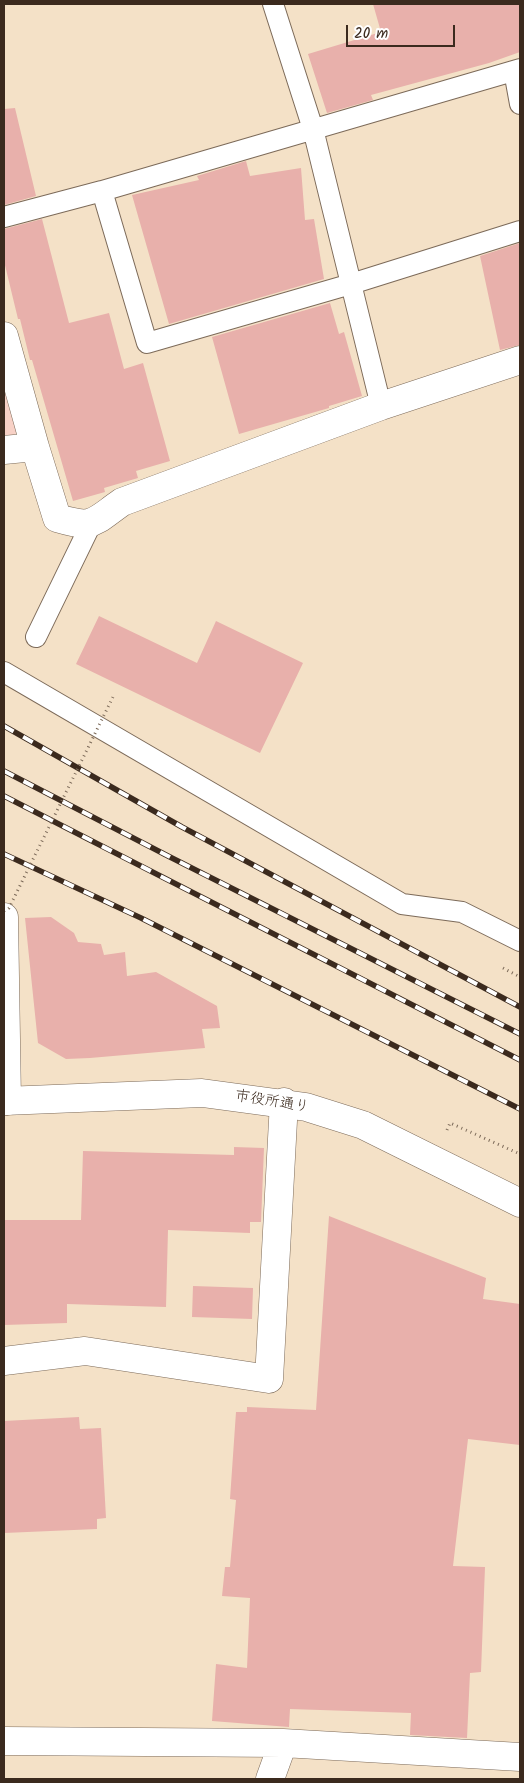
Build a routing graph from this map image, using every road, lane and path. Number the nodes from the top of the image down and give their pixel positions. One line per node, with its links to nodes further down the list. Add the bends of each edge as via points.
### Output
1 (273, 4): 4 (lane)
2 (517, 70): 3 (lane); 4 (lane)
3 (520, 104)
4 (313, 129): 5 (lane); 8 (lane)
5 (102, 190): 6 (lane); 8 (lane, via 147,343)
6 (4, 217)
7 (520, 231): 8 (lane)
8 (351, 284): 11 (lane)
9 (4, 336): 12 (street)
10 (520, 360): 11 (street)
11 (381, 406): 14 (street, via 122,502)
12 (35, 447): 13 (street); 14 (street, via 57,518)
13 (4, 450)
14 (91, 524): 15 (lane)
15 (36, 637)
16 (4, 672): 20 (lane, via 402,904 462,912)
17 (113, 697): 18 (path, bridge, via 10,908)
18 (4, 911)
19 (4, 917): 21 (street)
20 (520, 941)
21 (6, 1101): 22 (street, 市役所通り, via 202,1093)
22 (284, 1102): 25 (street, 市役所通り, via 362,1125); 26 (street, via 269,1379 85,1351)
23 (457, 1125): 24 (path)
24 (520, 1154)
25 (520, 1203)
26 (4, 1360)
27 (4, 1741): 28 (street)
28 (283, 1743): 29 (street); 30 (street)
29 (520, 1756)
30 (270, 1779)

